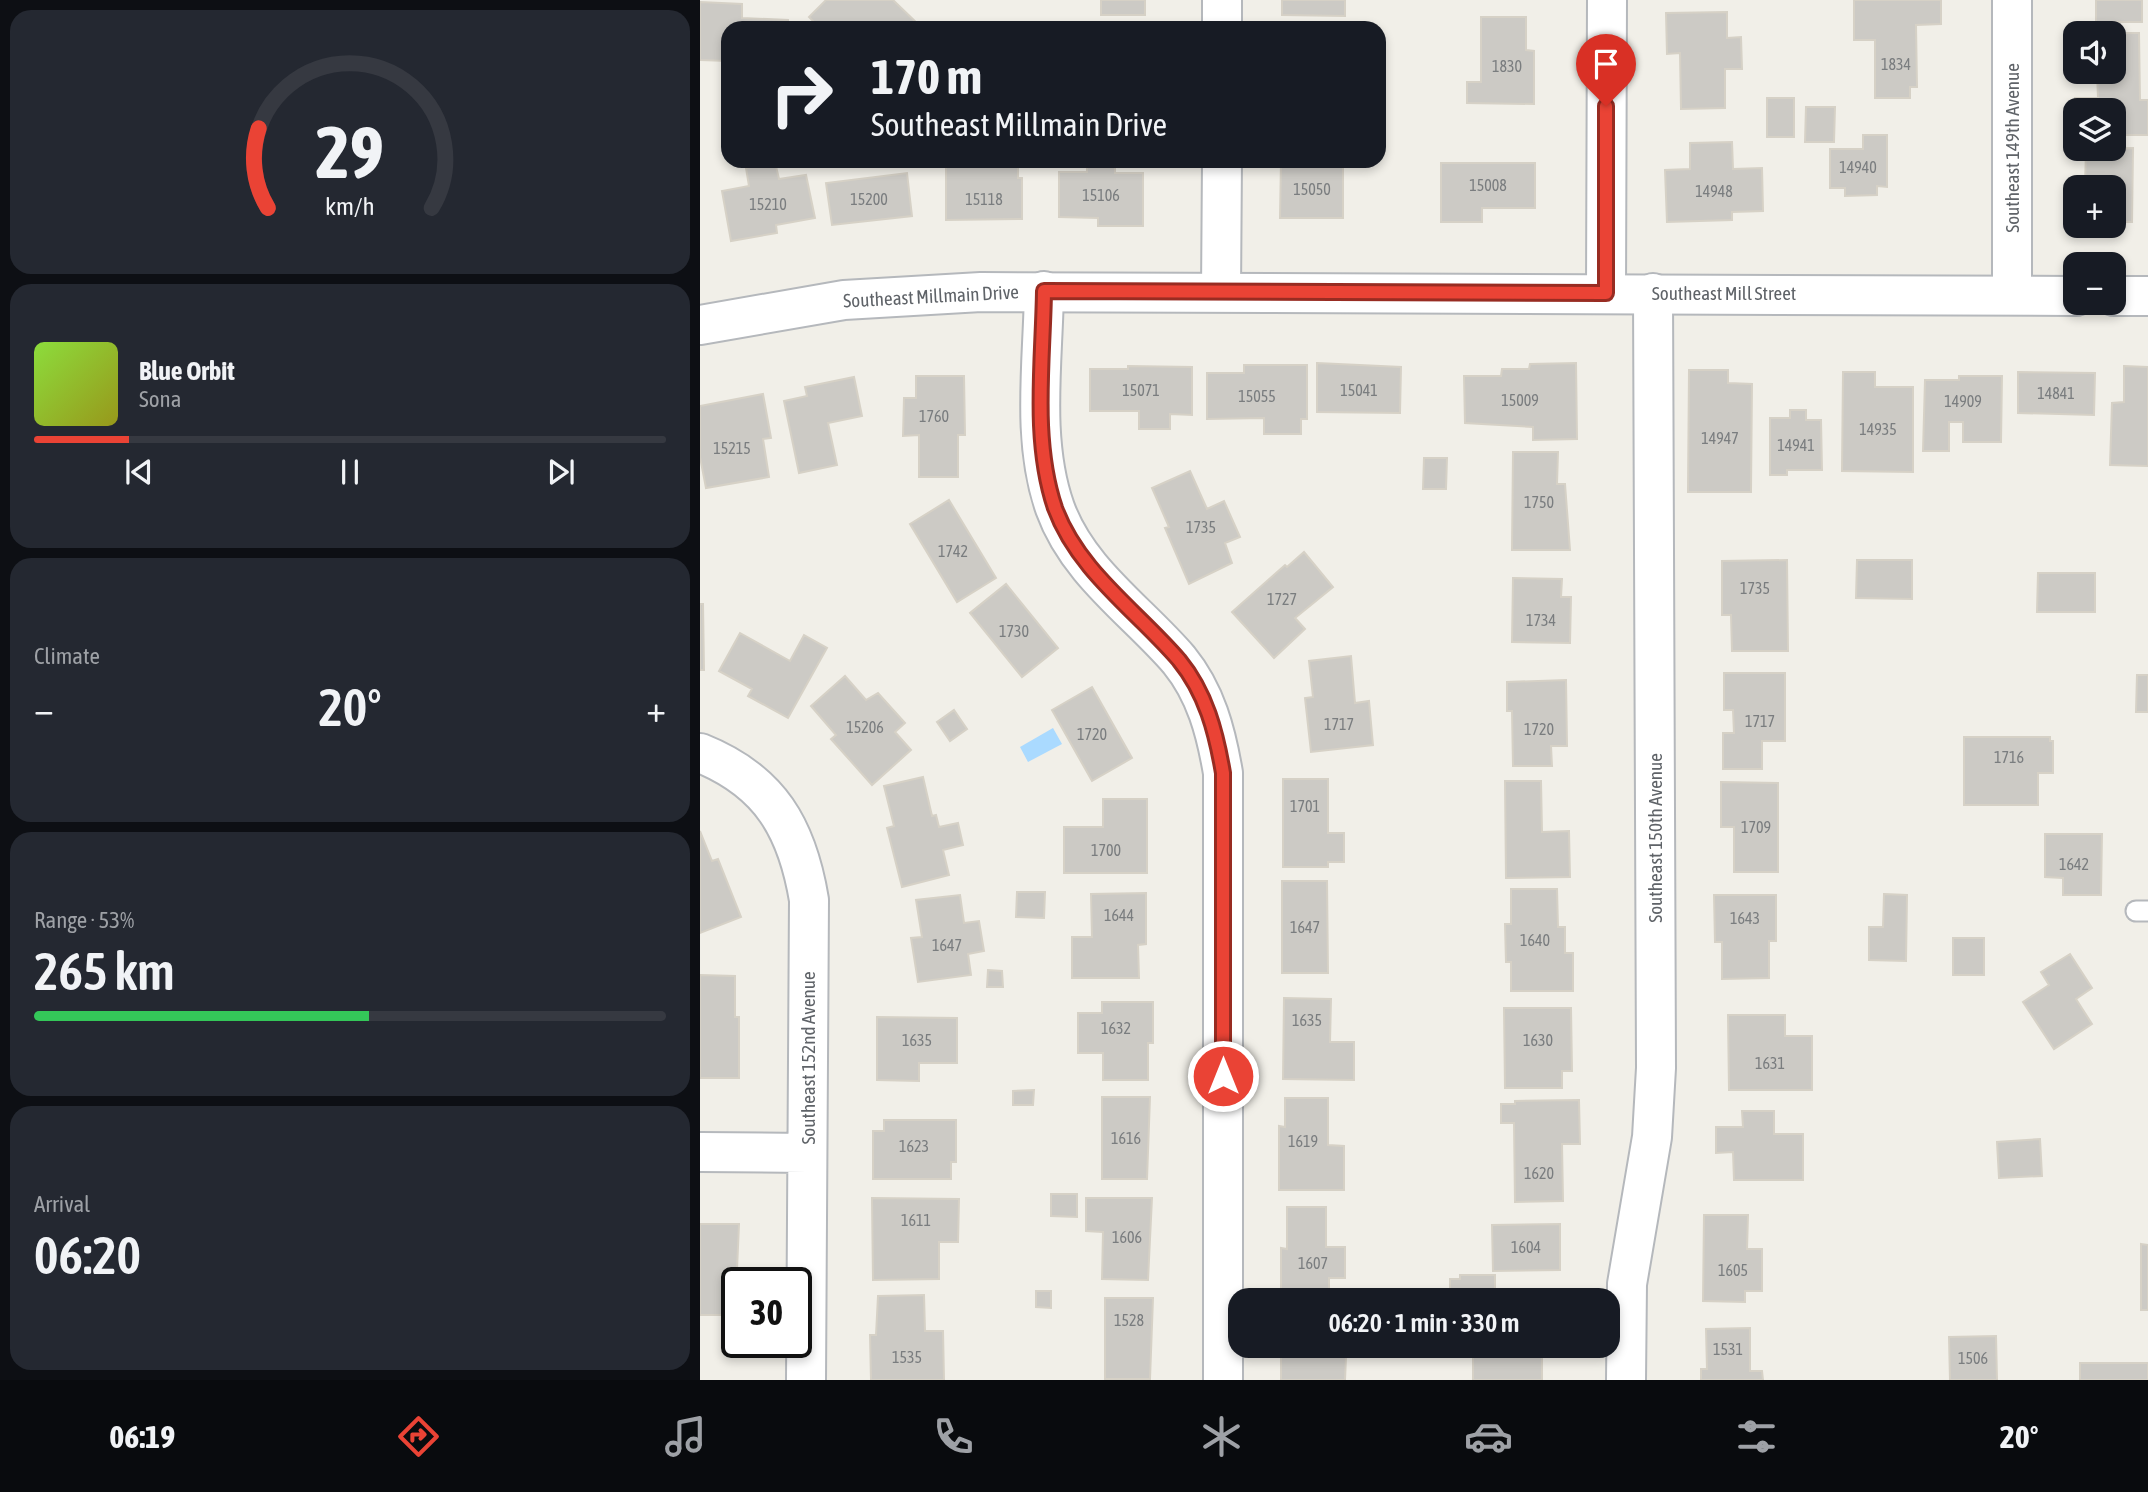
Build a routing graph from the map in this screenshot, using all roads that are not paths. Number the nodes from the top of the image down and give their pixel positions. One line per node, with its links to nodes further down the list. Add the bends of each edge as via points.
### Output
1 (1222, 0): 4 (street)
2 (1607, 0): 9 (street)
3 (2012, 0): 11 (street, Southeast 149th Avenue)
4 (1222, 21)
5 (1222, 168): 7 (street)
6 (1044, 291): 7 (street, Southeast Millmain Drive); 15 (street, Southeast Millmain Drive, via 917,293 844,300); 20 (street, via 1042,444 1056,510 1092,570 1179,661 1201,694 1217,734 1223,773)
7 (1221, 292): 8 (street, Southeast Millmain Drive)
8 (1374, 292): 9 (street, Southeast Mill Street)
9 (1606, 293): 10 (street, Southeast Mill Street)
10 (1653, 293): 11 (street, Southeast Mill Street); 21 (street, Southeast 150th Avenue, via 1656,1068 1652,1137 1627,1284)
11 (2012, 295): 12 (street, Southeast Mill Street)
12 (2063, 296)
13 (2126, 296): 14 (street)
14 (2148, 296)
15 (700, 325)
16 (715, 758): 18 (street, Southeast 152nd Avenue, via 762,790 787,824 803,861 809,900)
17 (700, 1152): 18 (street)
18 (807, 1153): 19 (street, Southeast 152nd Avenue)
19 (806, 1380)
20 (1223, 1380)
21 (1626, 1380)

